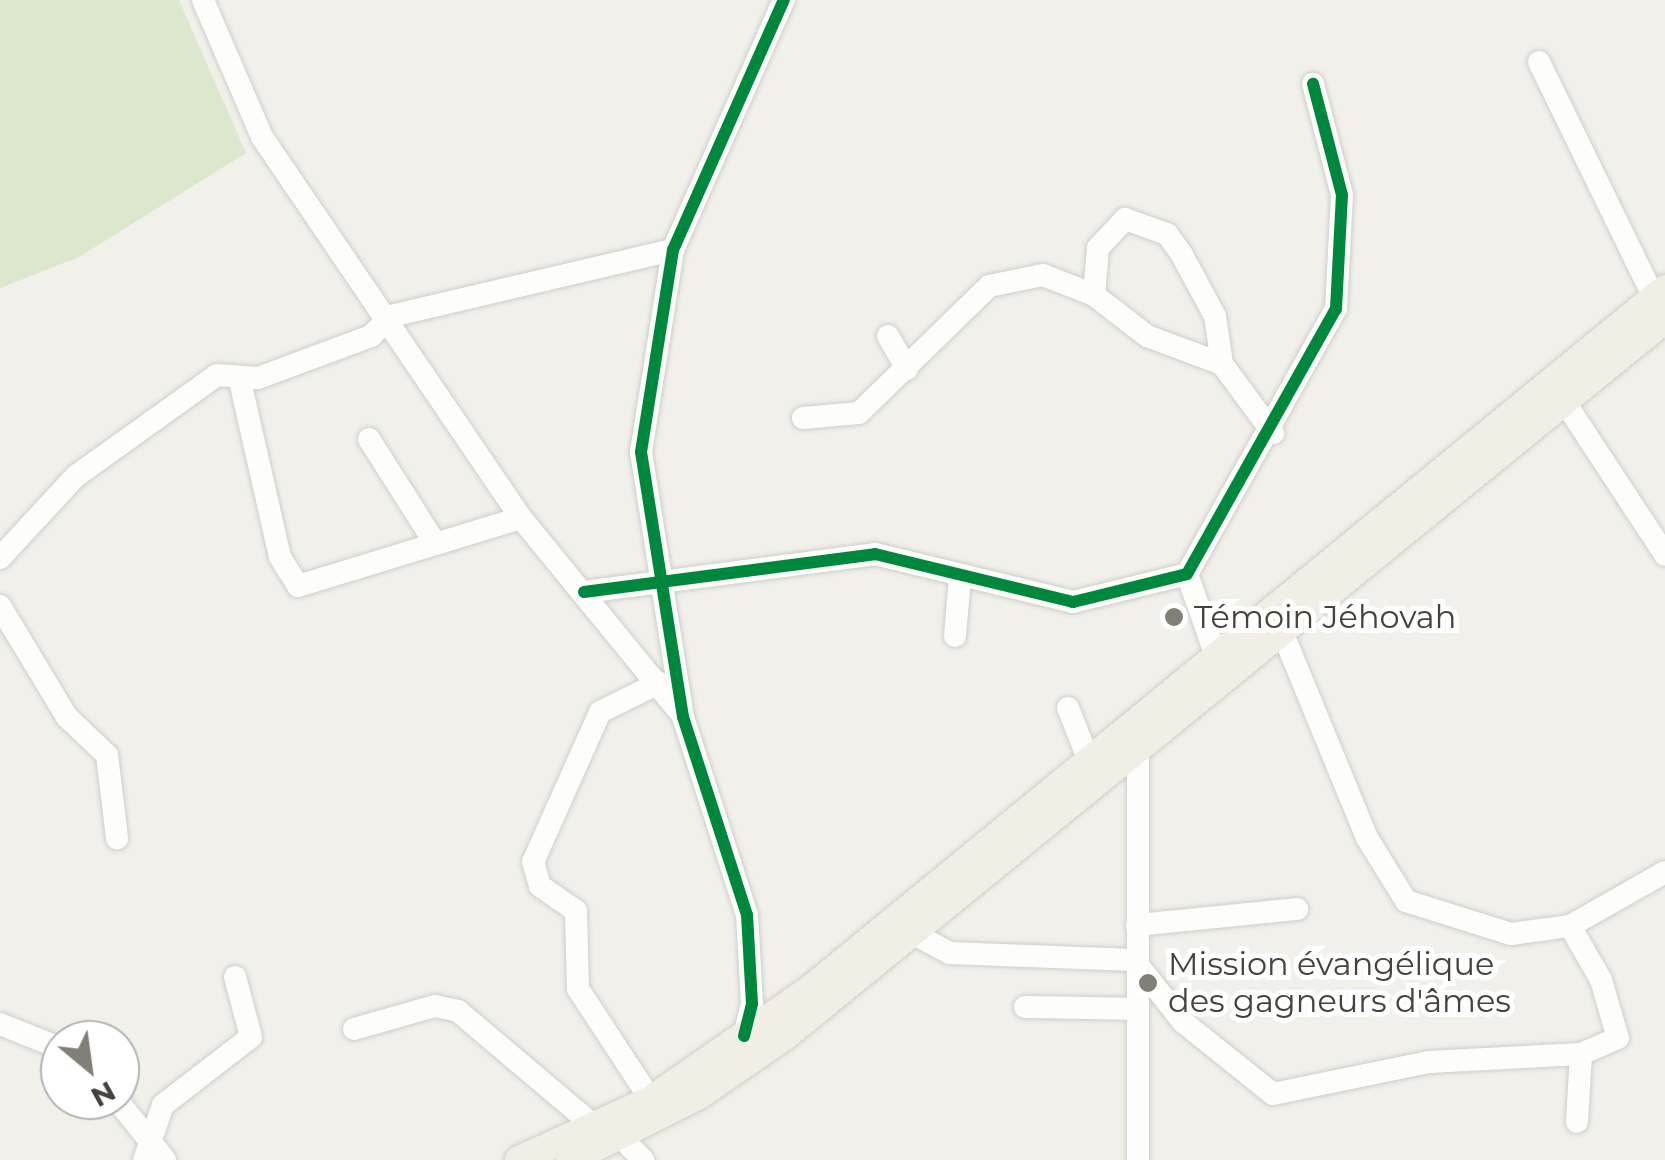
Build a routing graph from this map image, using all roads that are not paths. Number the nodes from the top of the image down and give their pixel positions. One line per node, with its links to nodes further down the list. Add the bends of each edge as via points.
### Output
1 (204, 0): 8 (street, via 262,137)
2 (784, 0): 5 (street)
3 (1540, 62): 7 (street)
4 (1313, 84): 15 (street, via 1342,195 1346,254 1336,309)
5 (673, 250): 8 (street); 23 (street, via 640,452)
6 (1094, 295): 10 (street, via 1147,336); 10 (street, via 1108,232 1125,219 1152,225 1206,291); 11 (street, via 1043,274 1016,275 960,309)
7 (1661, 302): 13 (main road); 28 (main road)
8 (391, 316): 12 (street, via 371,336); 17 (street)
9 (888, 336): 11 (street)
10 (1222, 364): 15 (street)
11 (907, 369): 14 (street, via 859,413)
12 (240, 381): 18 (street, via 290,582 363,573); 20 (street, via 217,375 125,437)
13 (1564, 401): 19 (street); 26 (main road)
14 (803, 418)
15 (1273, 433): 21 (street)
16 (369, 439): 18 (street)
17 (521, 518): 18 (street); 24 (street)
18 (435, 543)
19 (1665, 556)
20 (0, 558)
21 (1187, 574): 22 (street, via 1073,602); 28 (street)
22 (960, 578): 23 (street, via 876,554); 27 (street)
23 (660, 580): 24 (street); 31 (street)
24 (584, 592): 29 (street)
25 (0, 606): 33 (street, via 67,717 106,755)
26 (1283, 634): 32 (main road); 37 (street, via 1367,838 1406,901 1511,934)
27 (955, 636)
28 (1216, 653): 32 (main road)
29 (659, 683): 31 (street); 48 (street, via 600,712 533,862 556,904 576,910 578,989)
30 (1068, 708): 32 (street)
31 (683, 717): 45 (street, via 747,915 752,1004)
32 (1111, 774): 36 (street); 38 (main road); 45 (main road)
33 (116, 838)
34 (1665, 872): 37 (street)
35 (1297, 909): 36 (street)
36 (1137, 925): 39 (street)
37 (1570, 926): 47 (street, via 1617,1025 1614,1043)
38 (914, 934): 39 (street, via 949,953); 51 (main road, via 786,1035)
39 (1134, 960): 42 (street); 47 (street, via 1182,1022 1273,1094 1429,1062)
40 (236, 976): 52 (street, via 251,1037 181,1084)
41 (1024, 1006): 42 (street)
42 (1135, 1008): 57 (street)
43 (0, 1024): 46 (street)
44 (354, 1029): 51 (street, via 435,1006 458,1011 593,1126)
45 (744, 1036): 48 (main road)
46 (40, 1040)
47 (1581, 1054): 50 (street)
48 (650, 1100): 51 (main road)
49 (128, 1120): 52 (street)
50 (1577, 1122)
51 (615, 1130): 54 (main road); 55 (main road); 56 (street)
52 (145, 1152): 53 (street)
53 (165, 1160)
54 (519, 1160)
55 (570, 1160)
56 (643, 1160)
57 (1138, 1160)

